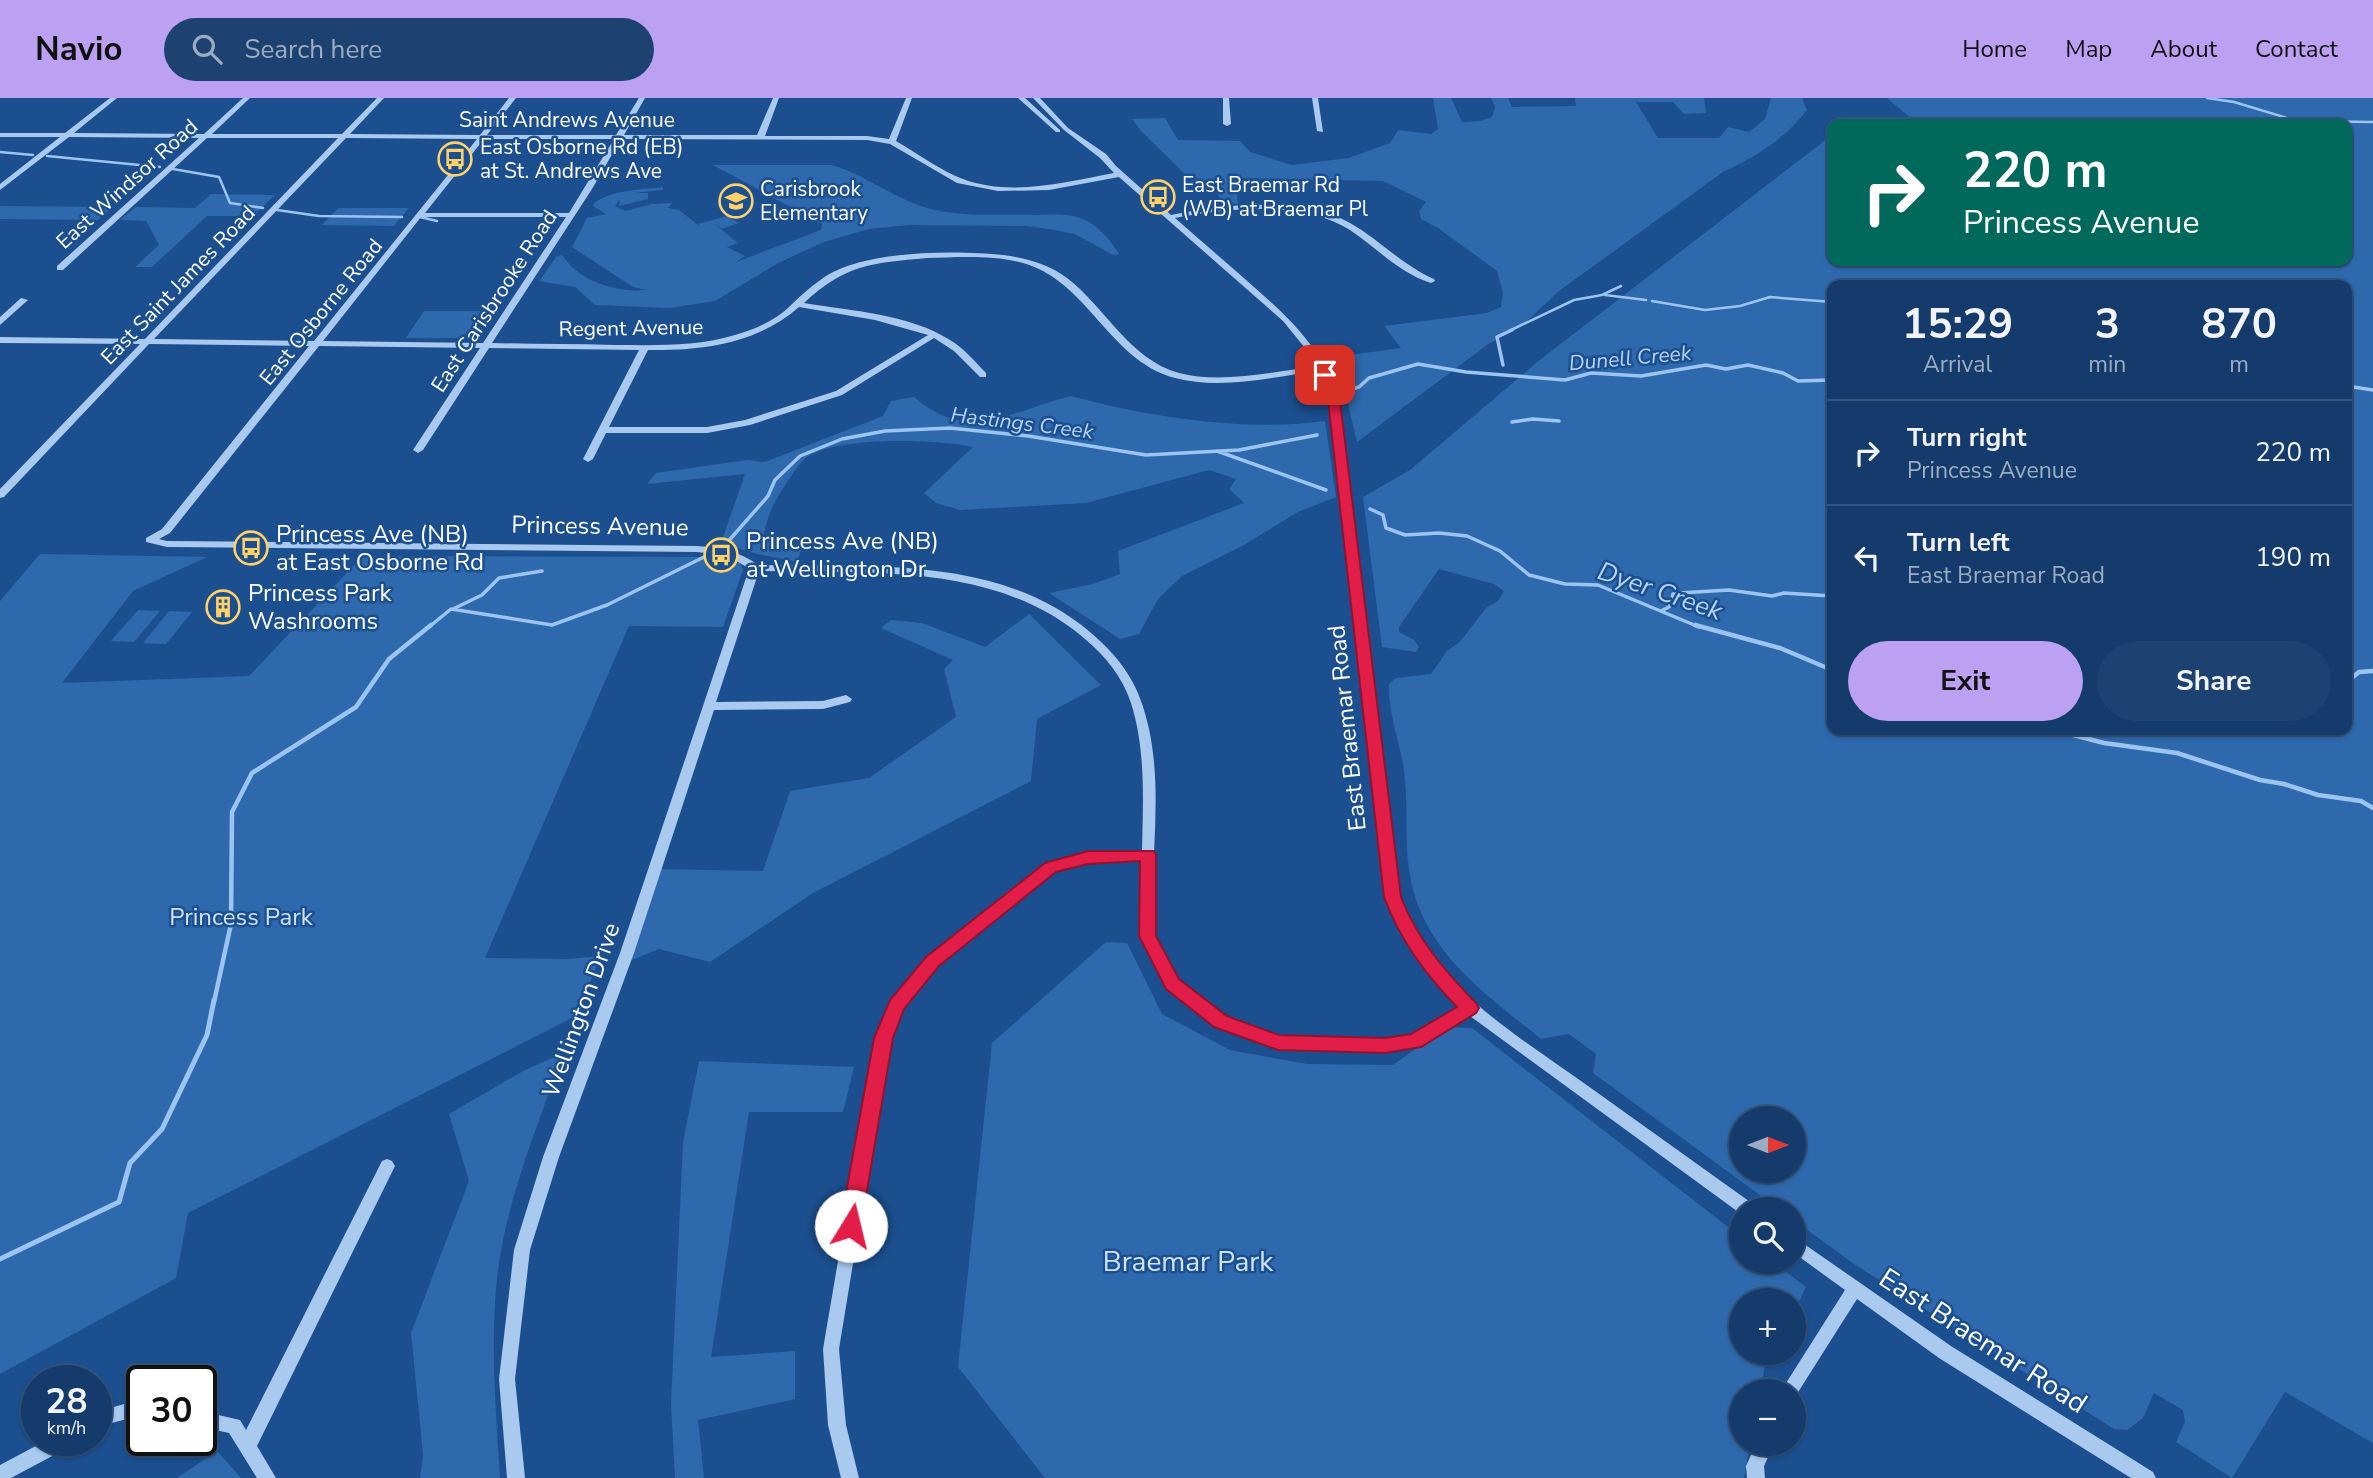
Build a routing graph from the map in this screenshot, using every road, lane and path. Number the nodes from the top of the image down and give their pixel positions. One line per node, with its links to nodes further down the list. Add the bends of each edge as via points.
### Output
1 (114, 98): 15 (street)
2 (247, 98): 16 (street, East Windsor Road)
3 (381, 98): 17 (street, East Saint James Road)
4 (513, 98): 18 (street, East Osborne Road)
5 (642, 98): 19 (street, East Carisbrooke Road)
6 (776, 98): 20 (street)
7 (909, 98): 21 (street)
8 (1021, 98): 22 (street, East Braemar Road, via 1058,132)
9 (1036, 98): 22 (street, East Braemar Road)
10 (1226, 98): 12 (street)
11 (1315, 98): 13 (street)
12 (1227, 124)
13 (1321, 131)
14 (0, 135): 15 (street, Saint Andrews Avenue)
15 (66, 136): 16 (street, Saint Andrews Avenue); 23 (street)
16 (206, 136): 17 (street, Saint Andrews Avenue); 29 (street, East Windsor Road)
17 (344, 136): 18 (street, Saint Andrews Avenue); 36 (street, East Saint James Road)
18 (483, 137): 19 (street, Saint Andrews Avenue); 24 (street, East Osborne Road)
19 (620, 138): 20 (street, Saint Andrews Avenue); 25 (street, East Carisbrooke Road)
20 (760, 138): 21 (street, Saint Andrews Avenue)
21 (892, 142): 22 (street, Saint Andrews Avenue, via 960,181 998,189 1049,188)
22 (1117, 171): 26 (street, East Braemar Road)
23 (0, 188)
24 (421, 215): 25 (street); 37 (street, East Osborne Road)
25 (571, 215): 38 (street, East Carisbrooke Road)
26 (1170, 217): 28 (street, via 1215,209 1262,209 1303,211); 40 (street, East Braemar Road, via 1286,319)
27 (1358, 218): 28 (street)
28 (1345, 223): 30 (street, via 1413,275)
29 (60, 268)
30 (1431, 281)
31 (24, 300): 33 (street)
32 (796, 304): 34 (street); 39 (street, Regent Avenue, via 776,321 744,335 711,344); 40 (street, Regent Avenue, via 819,283 863,263 928,257 1021,260 1057,272 1144,360 1172,374 1215,379)
33 (0, 322)
34 (935, 334): 41 (street); 42 (street, via 839,393 747,423 707,430)
35 (0, 340): 36 (street, Regent Avenue)
36 (148, 342): 37 (street, Regent Avenue); 45 (street, East Saint James Road)
37 (318, 345): 38 (street, Regent Avenue); 46 (street, East Osborne Road, via 166,531)
38 (485, 347): 39 (street, Regent Avenue); 43 (street, East Carisbrooke Road)
39 (644, 349): 42 (street)
40 (1322, 369): 51 (street, East Braemar Road, via 1334,401 1392,897 1426,961)
41 (983, 375)
42 (603, 430): 44 (street)
43 (418, 450)
44 (588, 458)
45 (0, 495)
46 (150, 540): 47 (street, Princess Avenue, via 342,547 696,549 723,551)
47 (755, 568): 49 (street, Wellington Drive); 50 (street, Princess Avenue, via 896,570 958,576 1014,592 1076,624 1117,664 1142,716)
48 (846, 699): 49 (street, via 823,705)
49 (710, 706): 63 (street, Wellington Drive, via 618,980 551,1157 523,1250 507,1378)
50 (1148, 855): 51 (street, Princess Avenue, via 1147,936 1172,984 1221,1022 1278,1043 1385,1045 1415,1041); 64 (street, via 1088,858 1051,867 932,962 896,1005 883,1038 831,1349 837,1425)
51 (1470, 1008): 53 (street, East Braemar Road)
52 (387, 1166): 58 (street)
53 (1730, 1197)
54 (1806, 1253): 55 (street, East Braemar Road)
55 (1855, 1289): 56 (street); 66 (street, East Braemar Road, via 1945,1352)
56 (1797, 1379)
57 (217, 1422): 58 (street, via 234,1426)
58 (247, 1447): 62 (street)
59 (34, 1456): 61 (street)
60 (1760, 1456): 65 (street)
61 (0, 1474)
62 (267, 1478)
63 (516, 1478)
64 (850, 1478)
65 (1756, 1478)
66 (2147, 1478)

